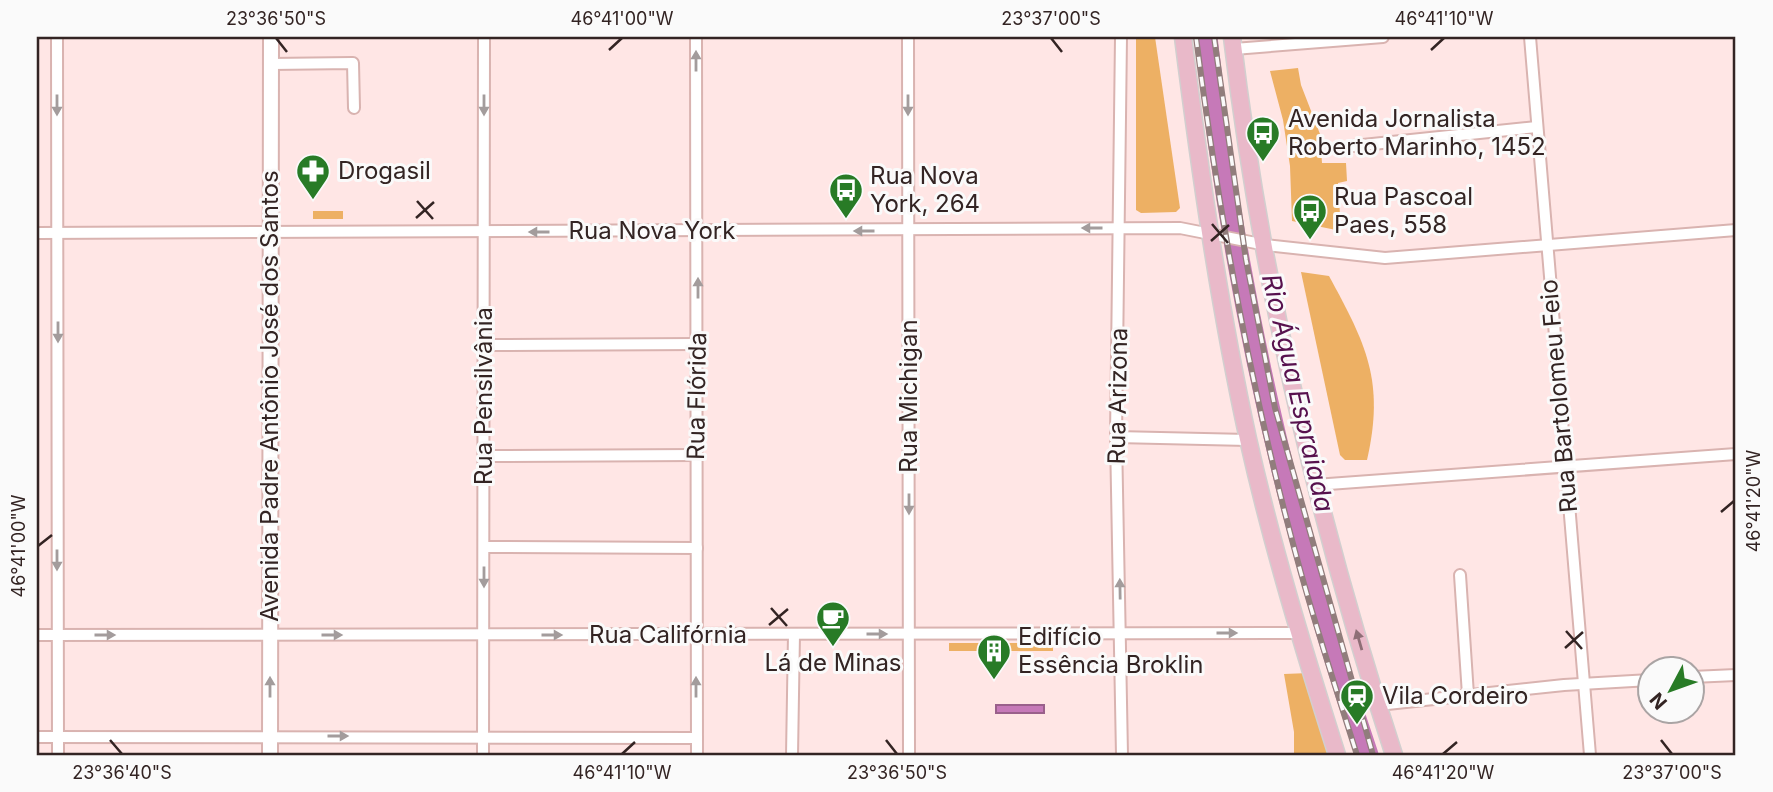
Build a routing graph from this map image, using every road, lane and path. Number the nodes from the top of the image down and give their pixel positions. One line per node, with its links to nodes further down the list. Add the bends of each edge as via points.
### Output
1 (57, 37): 21 (street, one-way to 21)
2 (271, 37): 11 (street, Avenida Padre Antônio José dos Santos)
3 (484, 37): 19 (street, Rua Pensilvânia, one-way to 19)
4 (696, 37): 18 (street, Rua Flórida, one-way to 4)
5 (908, 37): 16 (street, Rua Michigan, one-way to 16)
6 (1121, 37): 15 (street, Rua Arizona)
7 (1183, 37): 23 (main road)
8 (1383, 37): 10 (street)
9 (1530, 37): 13 (street, Rua Bartolomeu Feio)
10 (1233, 43): 24 (main road)
11 (271, 64): 12 (street, via 354,64); 22 (street, Avenida Padre Antônio José dos Santos)
12 (354, 108)
13 (1537, 127): 14 (street); 25 (street, Rua Bartolomeu Feio)
14 (1353, 146)
15 (1121, 228): 16 (street, Rua Nova York, one-way to 16); 23 (street, Rua Nova York, via 1180,228); 28 (street, Rua Arizona)
16 (908, 230): 18 (street, Rua Nova York, one-way to 18); 40 (street, Rua Michigan, one-way to 40)
17 (1736, 230): 25 (street, Rua Nova York)
18 (697, 231): 19 (street, Rua Nova York, one-way to 19); 26 (street, Rua Flórida, one-way to 18)
19 (484, 232): 22 (street, Rua Nova York); 27 (street, Rua Pensilvânia)
20 (37, 233): 21 (street, Rua Nova York)
21 (58, 233): 22 (street, Rua Nova York); 43 (street, one-way to 43)
22 (271, 233): 44 (street, Avenida Padre Antônio José dos Santos)
23 (1214, 235): 24 (street, Rua Nova York); 29 (main road)
24 (1259, 244): 25 (street, Rua Nova York, via 1385,258); 34 (main road)
25 (1546, 246): 33 (street, Rua Bartolomeu Feio)
26 (698, 344): 27 (street); 30 (street, Rua Flórida)
27 (484, 345): 32 (street, Rua Pensilvânia)
28 (1116, 437): 29 (street); 41 (street, Rua Arizona, one-way to 28)
29 (1248, 440): 38 (main road)
30 (696, 454): 32 (street); 36 (street, Rua Flórida)
31 (1736, 454): 33 (street)
32 (484, 456): 35 (street, Rua Pensilvânia)
33 (1566, 466): 34 (street); 50 (street, Rua Bartolomeu Feio)
34 (1315, 485): 52 (main road, one-way to 34)
35 (484, 547): 36 (street); 45 (street, Rua Pensilvânia, one-way to 45)
36 (697, 548): 46 (street, Rua Flórida)
37 (1460, 575): 51 (street)
38 (1298, 633): 41 (street, Rua Califórnia, one-way to 38); 65 (main road)
39 (794, 634): 40 (street, Rua Califórnia, one-way to 40); 46 (street, Rua Califórnia); 62 (street)
40 (909, 634): 41 (street, Rua Califórnia); 63 (street, Rua Michigan)
41 (1121, 634): 64 (street, Rua Arizona)
42 (37, 635): 43 (street, Rua Califórnia)
43 (57, 635): 44 (street, Rua Califórnia, one-way to 44); 55 (street)
44 (270, 635): 45 (street, Rua Califórnia, one-way to 45); 53 (street, Avenida Padre Antônio José dos Santos, one-way to 44)
45 (483, 635): 46 (street, Rua Califórnia, one-way to 46); 56 (street, Rua Pensilvânia)
46 (697, 635): 57 (street, Rua Flórida, one-way to 46)
47 (1736, 675): 48 (street)
48 (1706, 676)
49 (1636, 681): 50 (street)
50 (1584, 684): 51 (street); 67 (street, Rua Bartolomeu Feio)
51 (1468, 695): 52 (street)
52 (1378, 705): 66 (main road)
53 (270, 736): 55 (street); 56 (street, one-way to 56); 59 (street, Avenida Padre Antônio José dos Santos)
54 (37, 737): 55 (street)
55 (58, 737): 58 (street)
56 (484, 737): 57 (street); 60 (street, Rua Pensilvânia)
57 (697, 738): 61 (street, Rua Flórida)
58 (58, 755)
59 (270, 755)
60 (483, 755)
61 (696, 755)
62 (792, 755)
63 (909, 755)
64 (1122, 755)
65 (1337, 755)
66 (1394, 755)
67 (1590, 755)

